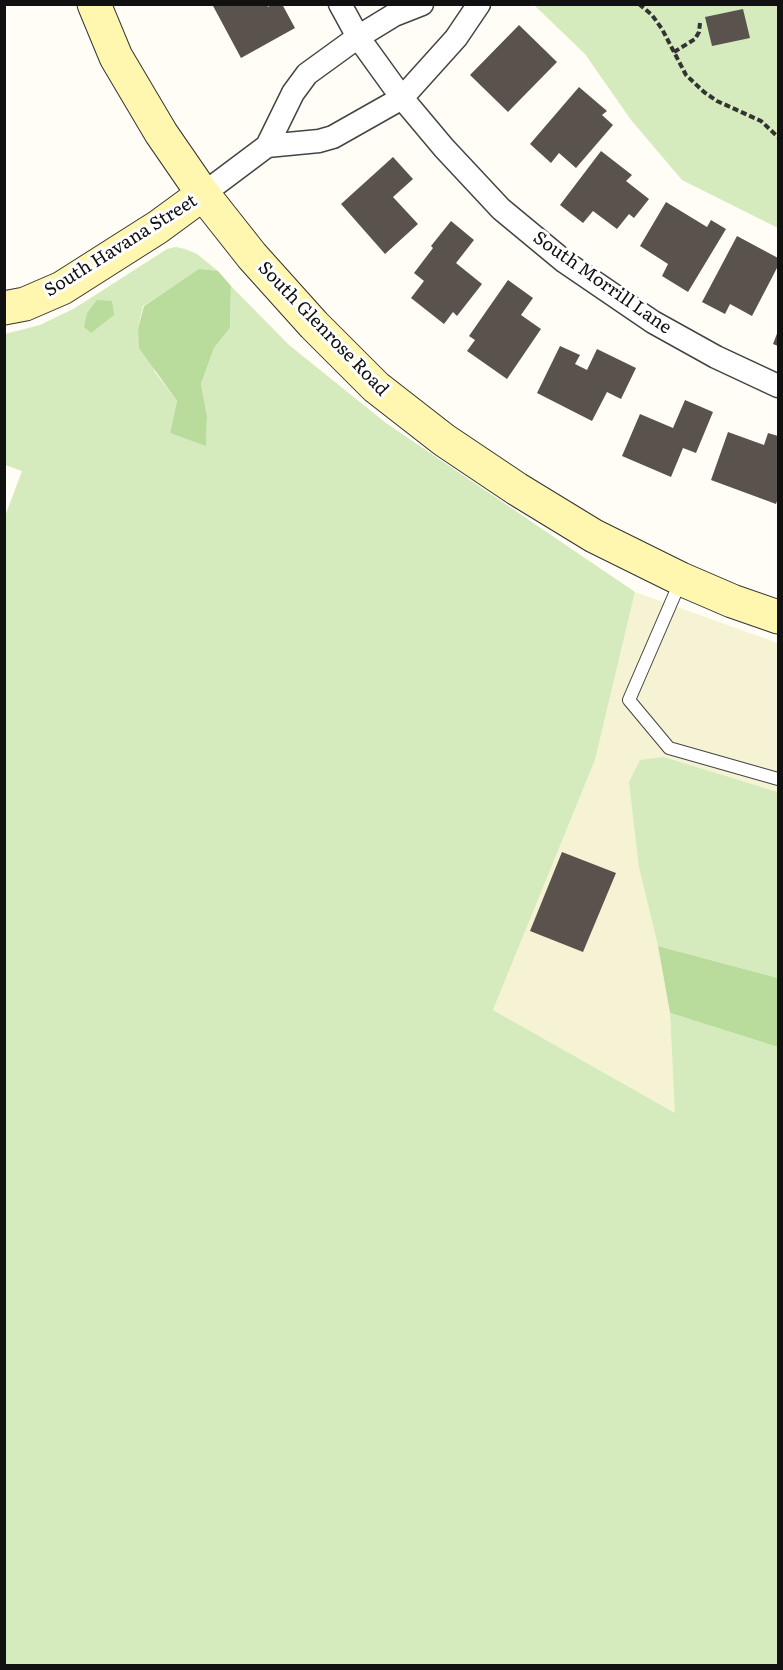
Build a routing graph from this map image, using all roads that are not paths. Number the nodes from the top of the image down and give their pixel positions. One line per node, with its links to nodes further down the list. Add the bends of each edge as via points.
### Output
1 (94, 4): 8 (street, South Glenrose Road, via 116,57)
2 (340, 4): 5 (street, South Morrill Lane)
3 (422, 4): 5 (street, via 394,15)
4 (479, 4): 6 (street, via 456,38)
5 (358, 38): 6 (street, South Morrill Lane); 7 (street, via 307,74 292,93)
6 (402, 98): 7 (street, via 333,137); 10 (street, South Morrill Lane, via 501,208 565,262 652,322)
7 (267, 146): 8 (street)
8 (203, 194): 9 (street, South Havana Street, via 62,288 25,304); 11 (street, South Glenrose Road, via 252,256 376,387 444,440 517,489 594,536)
9 (4, 308)
10 (778, 386)
11 (681, 579): 12 (street, South Glenrose Road); 13 (lane, via 629,700 669,748)
12 (778, 617)
13 (778, 779)

